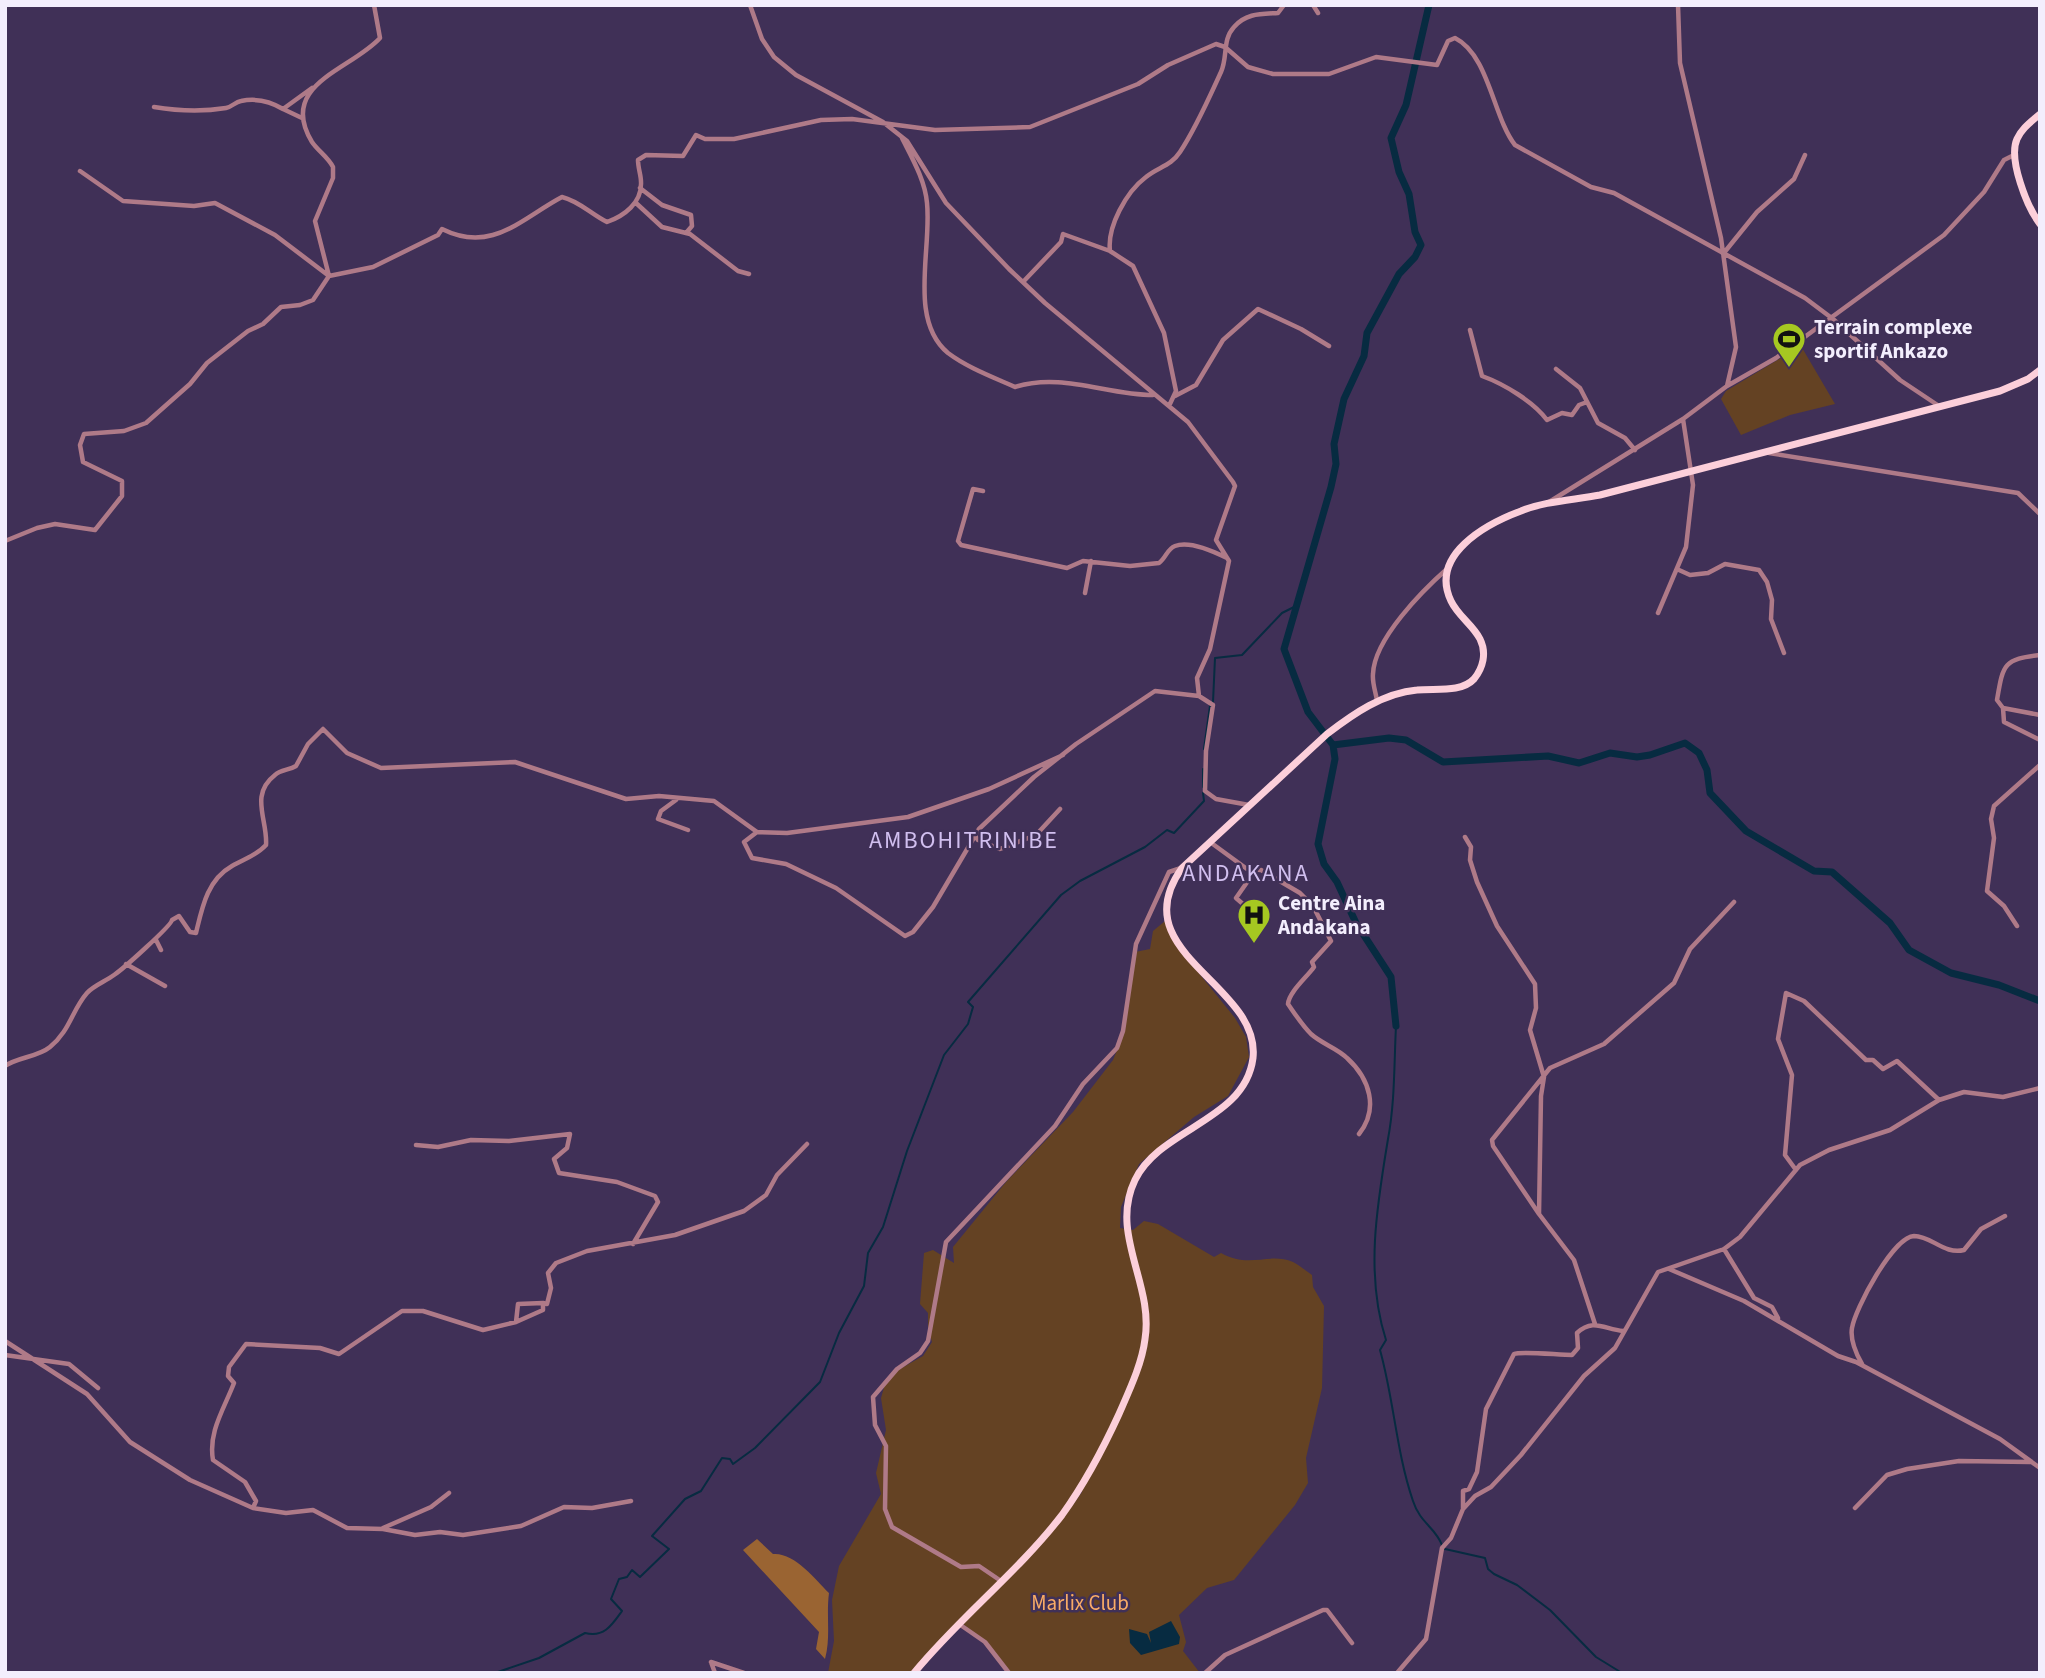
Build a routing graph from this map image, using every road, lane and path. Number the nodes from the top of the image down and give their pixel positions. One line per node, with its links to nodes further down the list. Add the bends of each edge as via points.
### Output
1 (374, 5): 8 (street, via 380,38)
2 (750, 5): 13 (street, via 762,39 784,66)
3 (1284, 5): 7 (street, via 1278,13 1254,14 1238,23)
4 (1313, 5): 6 (street)
5 (1678, 5): 23 (street, via 1680,63)
6 (1318, 13)
7 (1225, 47): 13 (street, via 1216,44 1198,50 1138,85 1030,127 935,130); 22 (street, via 1222,69 1186,142 1169,164 1147,176 1131,194 1116,220); 23 (street, via 1248,67 1273,74 1329,74 1376,57 1437,65 1448,41 1455,38 1478,64 1506,134 1515,145)
8 (312, 88): 10 (street); 12 (street)
9 (154, 107): 10 (street, via 190,111 230,108 238,101 254,100 270,101)
10 (284, 109): 12 (street)
11 (2040, 114): 15 (main road, via 2021,131)
12 (302, 118): 25 (street, via 313,144 334,167 315,221)
13 (883, 122): 14 (street); 18 (street, via 821,120 716,140 696,135 682,156 646,155 638,160)
14 (900, 134): 26 (street, via 915,149 947,203); 33 (street, via 927,202 924,297 928,327 948,353 1015,387 1034,381)
15 (2015, 154): 20 (main road, via 2027,204); 27 (street, via 2004,160 1984,192 1944,235)
16 (1805, 155): 23 (street, via 1794,179 1757,212)
17 (80, 171): 25 (street, via 123,201 215,203 275,234)
18 (640, 188): 19 (street); 21 (street, via 662,205 691,215 692,226)
19 (636, 203): 21 (street, via 662,227); 25 (street, via 607,222 574,199 562,197 514,229 486,237 442,229 373,267)
20 (2040, 223)
21 (685, 234): 24 (street, via 738,271)
22 (1110, 251): 26 (street, via 1063,234 1061,242); 34 (street, via 1133,266 1155,309)
23 (1723, 254): 27 (street); 32 (street, via 1737,347)
24 (750, 274)
25 (329, 276): 45 (street, via 313,300 281,307 248,331 207,363 146,423 124,431 84,434 79,445 83,462 122,481 122,496 95,530 55,524)
26 (1023, 282): 33 (street)
27 (1833, 318): 32 (street); 37 (street, via 1873,358)
28 (1470, 330): 35 (street, via 1482,376 1507,385 1547,420 1562,413 1572,415)
29 (1329, 346): 34 (street, via 1258,309 1223,340 1196,385)
30 (1556, 369): 35 (street, via 1580,388)
31 (2040, 370): 37 (main road, via 2017,386)
32 (1727, 386): 38 (street)
33 (1154, 395): 36 (street)
34 (1175, 396): 36 (street)
35 (1587, 402): 39 (street, via 1598,423)
36 (1170, 405): 46 (street, via 1235,486 1216,540)
37 (1940, 407): 40 (main road)
38 (1684, 419): 39 (street); 41 (street)
39 (1635, 450): 43 (street)
40 (1763, 452): 41 (main road); 44 (street, via 2018,493)
41 (1692, 471): 43 (main road); 49 (street, via 1686,547)
42 (983, 491): 47 (street, via 973,489 957,543 1067,568)
43 (1546, 504): 48 (main road, via 1490,526 1457,551)
44 (2040, 514)
45 (5, 541)
46 (1227, 558): 47 (street, via 1182,545 1159,562 1130,566); 54 (street, via 1210,649 1197,678)
47 (1091, 561): 50 (street)
48 (1449, 567): 55 (street, via 1420,592 1377,656 1373,674); 55 (main road, via 1452,602 1482,642 1480,669 1461,687 1409,691)
49 (1679, 570): 51 (street); 52 (street, via 1690,575 1735,563 1759,570 1767,582 1771,619)
50 (1085, 593)
51 (1658, 613)
52 (1784, 653)
53 (2040, 655): 56 (street, via 2015,658 2003,669 1997,700)
54 (1199, 696): 59 (street, via 1155,691); 62 (street, via 1213,705 1205,791 1216,800)
55 (1377, 701): 62 (main road, via 1324,737)
56 (2003, 708): 57 (street); 58 (street, via 2004,722)
57 (2040, 715)
58 (2040, 740)
59 (1063, 755): 65 (street, via 989,789 908,817 787,833); 66 (street)
60 (2040, 765): 73 (street, via 1994,806 1991,819 1994,838 1987,891)
61 (677, 799): 64 (street, via 658,819); 65 (street, via 714,800); 74 (street, via 625,799 515,762 381,768 347,753 323,729 296,766 277,772 262,791 266,845 231,866 209,888 196,933 190,932 179,916)
62 (1250, 805): 68 (main road)
63 (1060, 809): 66 (street, via 1036,835 1000,849)
64 (688, 830)
65 (757, 832): 66 (street, via 744,842 752,858 786,864 836,888 905,936 933,907)
66 (975, 835)
67 (1465, 838): 79 (street, via 1497,926 1535,984 1536,1008 1530,1030)
68 (1210, 842): 69 (main road); 70 (street)
69 (1182, 868): 111 (main road, via 1169,892 1169,925 1181,948 1239,1015 1253,1058 1233,1099 1155,1152 1133,1184 1126,1227 1146,1304 1140,1360 1088,1476 1060,1516); 111 (street, via 1169,872 1136,944 1123,1031 1116,1048 1083,1084 1055,1126 946,1242 928,1341 873,1397 874,1425 886,1446 885,1508 892,1527 961,1567 979,1566)
70 (1250, 870): 72 (street, via 1250,878 1236,898); 82 (street, via 1261,870 1300,892 1313,906 1331,941 1312,962 1314,967 1302,985 1290,994 1288,1004 1311,1034 1348,1059 1365,1080 1370,1115)
71 (1734, 902): 79 (street, via 1690,949 1674,982 1656,1000 1604,1044 1550,1068)
72 (1259, 918)
73 (2017, 926)
74 (156, 940): 75 (street); 76 (street)
75 (161, 950)
76 (126, 964): 77 (street); 78 (street, via 87,992 68,1029 49,1048)
77 (165, 986)
78 (5, 1066)
79 (1544, 1077): 86 (street); 86 (street, via 1492,1140)
80 (2040, 1088): 81 (street, via 2003,1097 1964,1092)
81 (1939, 1100): 85 (street, via 1890,1130 1829,1150); 85 (street, via 1897,1061 1882,1069 1866,1060 1804,1001 1786,993 1778,1039 1792,1075 1785,1155)
82 (1359, 1134)
83 (807, 1144): 88 (street, via 750,1208 711,1224)
84 (416, 1145): 88 (street, via 438,1147 471,1140 570,1134 568,1148 554,1159 559,1173 617,1182 655,1196 658,1202)
85 (1796, 1170): 89 (street, via 1740,1237)
86 (1539, 1214): 94 (street, via 1574,1260)
87 (2005, 1216): 99 (street, via 1982,1229 1964,1250 1938,1247 1917,1236 1896,1247 1852,1325 1857,1355)
88 (633, 1244): 91 (street, via 587,1251 556,1263 548,1273 551,1288 547,1304)
89 (1724, 1249): 90 (street); 92 (street, via 1754,1298 1772,1307)
90 (1669, 1269): 92 (street); 95 (street, via 1658,1272 1649,1284)
91 (543, 1303): 93 (street, via 543,1310); 93 (street, via 518,1304)
92 (1779, 1319): 99 (street)
93 (516, 1322): 107 (street, via 483,1331 423,1311 402,1311 339,1354 320,1348 246,1344 229,1367 228,1376 234,1383 211,1446 213,1460 245,1482 256,1502)
94 (1595, 1324): 95 (street); 109 (street, via 1577,1333 1578,1348 1572,1354 1514,1354 1486,1409 1477,1472 1469,1489 1462,1491)
95 (1623, 1331): 109 (street, via 1615,1348 1584,1376 1521,1455)
96 (5, 1341): 98 (street)
97 (5, 1355): 98 (street)
98 (31, 1357): 100 (street, via 69,1364); 107 (street, via 87,1394 130,1442 190,1480)
99 (1867, 1369): 101 (street, via 2000,1439)
100 (98, 1388)
101 (2025, 1458): 102 (street); 103 (street)
102 (2031, 1462): 103 (street); 104 (street)
103 (2022, 1464): 108 (street, via 1959,1461 1907,1469 1887,1475)
104 (2040, 1468)
105 (449, 1493): 110 (street, via 439,1503)
106 (632, 1501): 110 (street, via 564,1507 521,1526 463,1535 415,1535)
107 (253, 1508): 110 (street, via 286,1513 313,1510 347,1528)
108 (1855, 1508)
109 (1463, 1509): 119 (street, via 1444,1546 1426,1639)
110 (383, 1529)
111 (1001, 1581): 112 (main road)
112 (960, 1624): 116 (main road); 117 (street, via 985,1642)
113 (1352, 1643): 118 (street, via 1323,1610 1226,1655)
114 (715, 1673): 115 (street, via 711,1662)
115 (744, 1673)
116 (914, 1673)
117 (1009, 1673)
118 (1205, 1673)
119 (1397, 1673)

